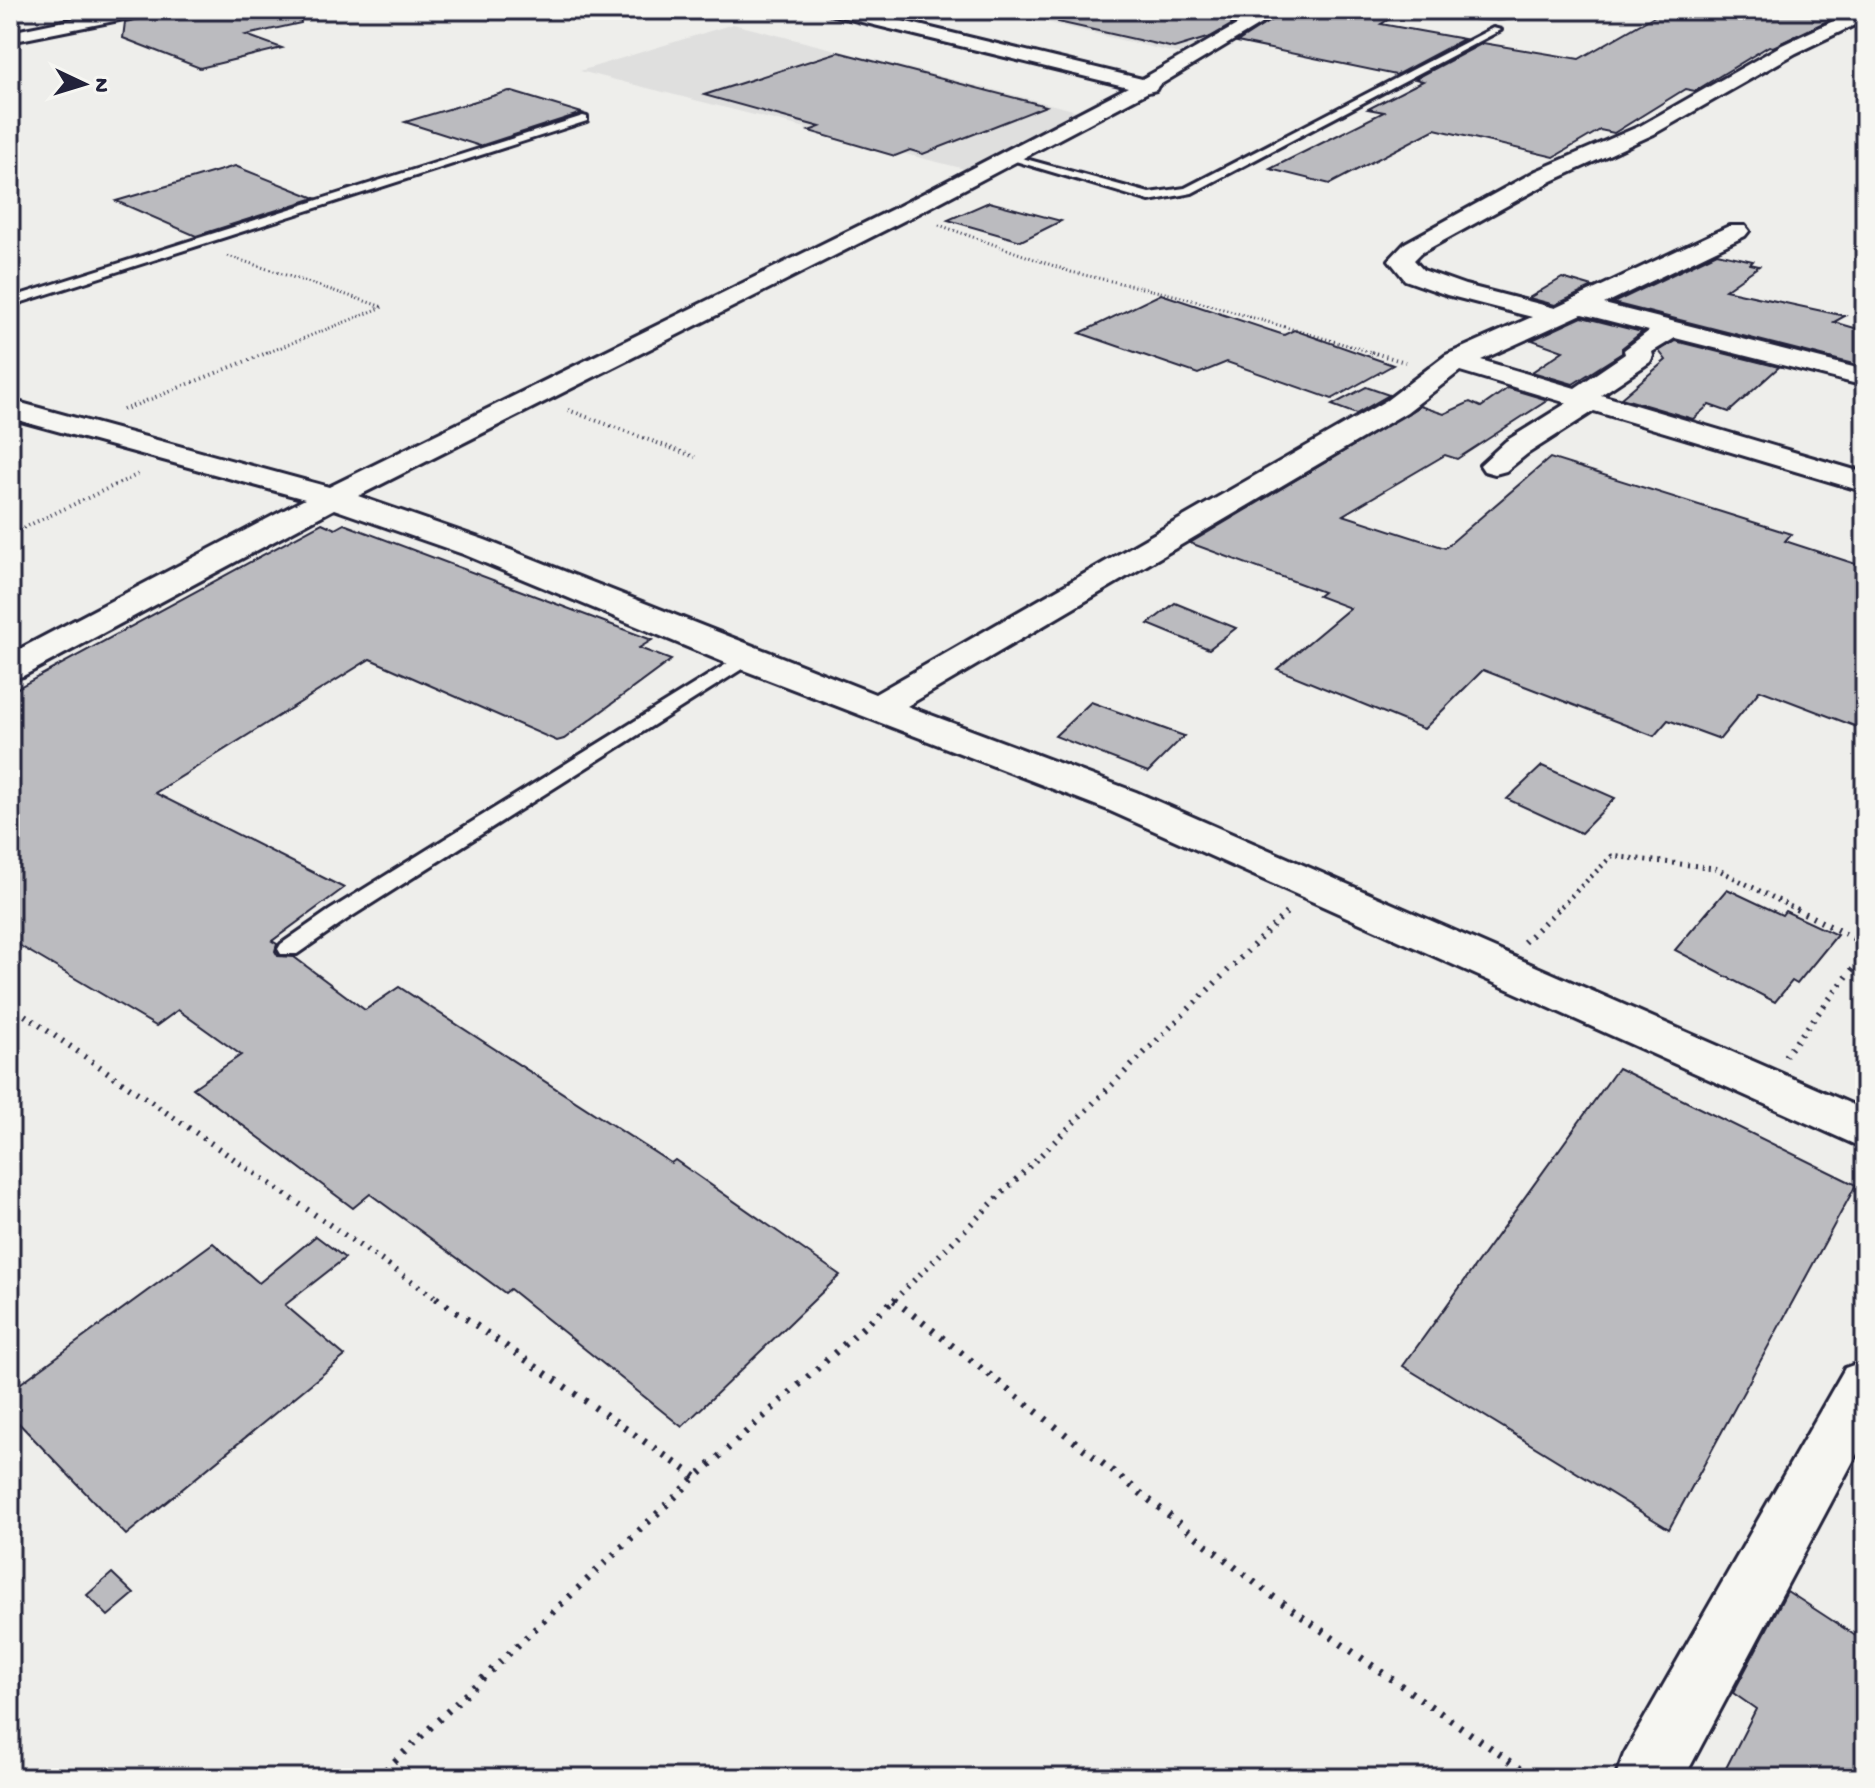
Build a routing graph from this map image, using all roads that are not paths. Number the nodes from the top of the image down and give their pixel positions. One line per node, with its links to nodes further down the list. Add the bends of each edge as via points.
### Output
1 (144, 10): 8 (street)
2 (835, 10): 9 (street)
3 (1275, 10): 9 (street)
4 (1461, 10): 5 (street)
5 (1523, 10)
6 (1865, 13): 14 (street, via 1789,49 1647,130 1544,176 1413,248 1401,260 1414,275 1442,285)
7 (1496, 30): 11 (lane, via 1188,191 1149,197)
8 (10, 37)
9 (1149, 86): 11 (street)
10 (583, 119): 13 (lane)
11 (1011, 158): 22 (street)
12 (1737, 231): 14 (street)
13 (10, 302)
14 (1568, 311): 15 (street); 16 (street)
15 (1671, 329): 17 (street); 18 (street)
16 (1447, 367): 18 (street); 25 (street, via 1397,406)
17 (1865, 378)
18 (1581, 396): 20 (street, via 1585,404); 21 (street)
19 (10, 409): 22 (street)
20 (1495, 465)
21 (1865, 483)
22 (331, 497): 23 (street, via 474,547); 24 (street)
23 (746, 658): 25 (street); 26 (lane)
24 (10, 668)
25 (880, 707): 27 (street, via 1122,801)
26 (289, 949)
27 (1865, 1131)
28 (1865, 1385): 29 (street)
29 (1648, 1778)

